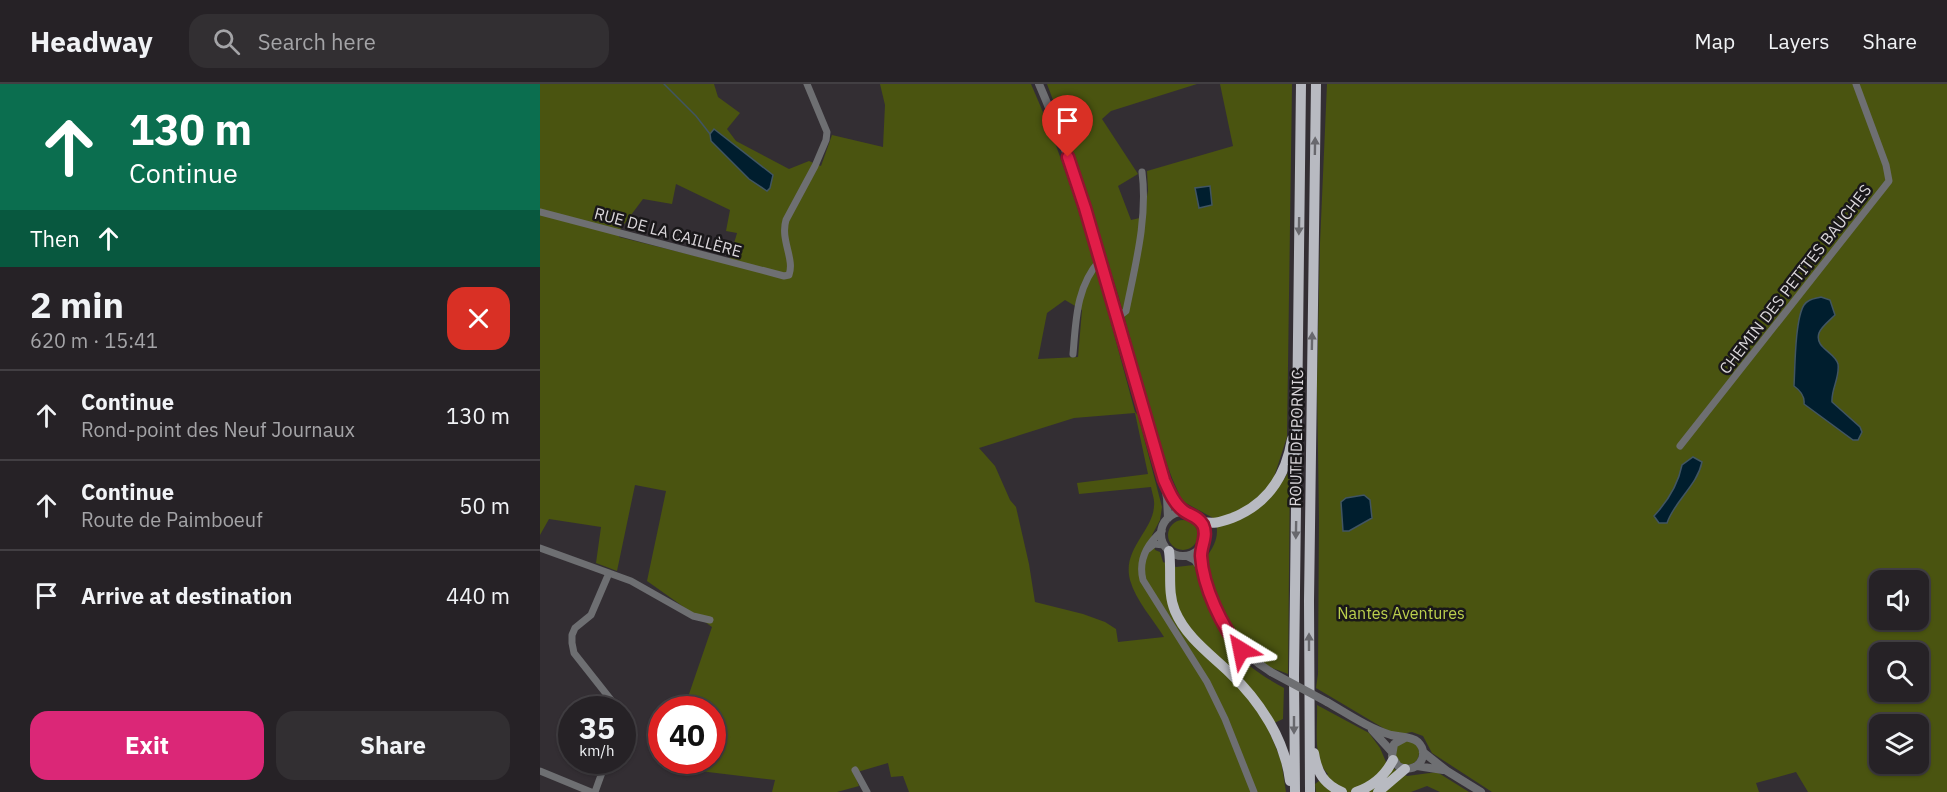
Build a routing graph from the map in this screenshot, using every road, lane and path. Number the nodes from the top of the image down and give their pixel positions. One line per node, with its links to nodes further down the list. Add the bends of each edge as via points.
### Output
1 (807, 84): 7 (street, RUE DE LA CAILLÈRE, via 827,132 824,147 783,230 789,275)
2 (1039, 84): 8 (street, via 1074,172)
3 (1301, 84): 11 (highway, ROUTE DE PORNIC, one-way to 11)
4 (1316, 84): 27 (highway, ROUTE DE PORNIC, one-way to 4)
5 (1856, 84): 12 (street, CHEMIN DES PETITES BAUCHES, via 1889,181)
6 (1142, 172): 9 (street, via 1144,193 1138,248 1126,311)
7 (540, 212)
8 (1100, 260): 9 (street); 10 (street, via 1080,293)
9 (1117, 318): 13 (street)
10 (1073, 354)
11 (1297, 409): 16 (highway, via 1285,465 1268,495 1238,516 1214,524); 42 (highway, ROUTE DE PORNIC, one-way to 42)
12 (1680, 446)
13 (1164, 480): 14 (street, via 1175,502); 15 (street)
14 (1186, 513): 15 (street); 16 (street)
15 (1168, 519): 17 (street)
16 (1200, 521): 18 (street, via 1205,535)
17 (1162, 531): 20 (street); 21 (street)
18 (1201, 546): 22 (street); 24 (street)
19 (540, 548): 23 (street)
20 (1167, 548): 21 (street, via 1154,544); 22 (street); 41 (highway, via 1170,594 1178,617 1263,712 1287,765)
21 (1146, 550): 40 (street, via 1140,565 1143,580 1207,682)
22 (1187, 556): 24 (street, via 1195,560)
23 (609, 573): 25 (street, via 693,616); 26 (street, via 591,615 575,628 572,643 574,653)
24 (1206, 579): 28 (street, bridge, via 1220,618 1246,656)
25 (710, 620)
26 (608, 696)
27 (1309, 700): 43 (highway, ROUTE DE PORNIC); 44 (highway, via 1316,766 1323,780)
28 (1367, 725): 29 (street); 31 (street)
29 (1405, 738): 30 (street, via 1417,741); 31 (street, via 1394,744)
30 (1423, 752): 32 (street); 36 (street)
31 (1392, 756): 33 (street); 45 (highway, via 1387,772)
32 (1417, 766): 33 (street); 36 (street)
33 (1405, 769): 46 (highway)
34 (855, 770): 39 (street)
35 (540, 771): 38 (street)
36 (1447, 771): 47 (street)
37 (601, 774): 38 (street)
38 (593, 792)
39 (867, 792)
40 (1254, 792)
41 (1290, 792)
42 (1295, 792)
43 (1310, 792)
44 (1342, 792)
45 (1356, 792)
46 (1378, 792)
47 (1481, 792)

